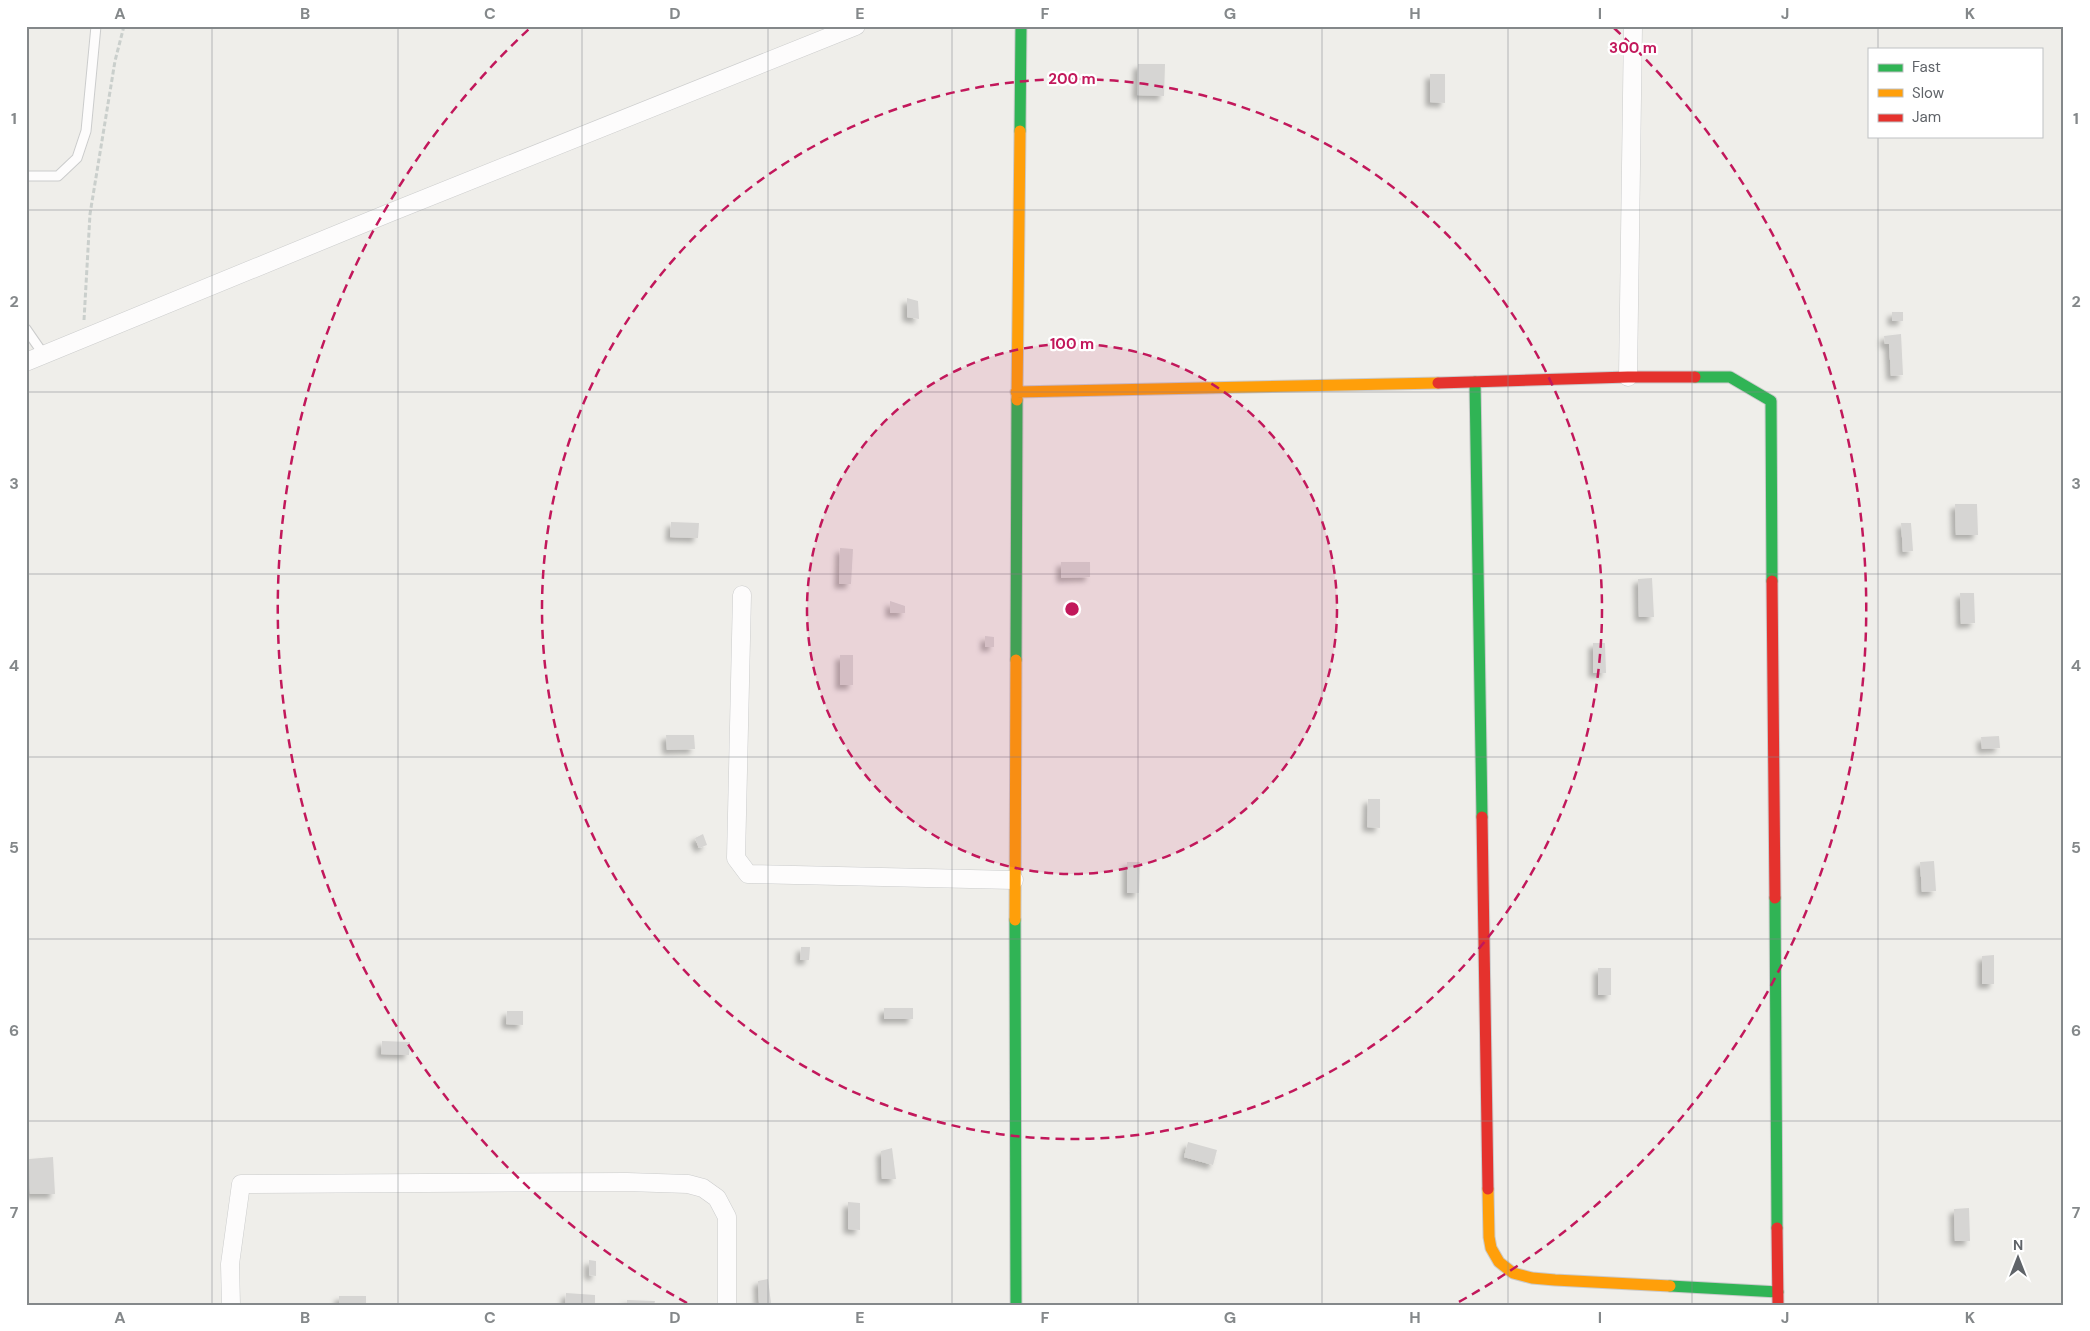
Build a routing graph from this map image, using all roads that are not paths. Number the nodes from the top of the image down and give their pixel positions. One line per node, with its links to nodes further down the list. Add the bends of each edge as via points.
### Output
1 (96, 26): 5 (lane, via 86,131 76,158 58,176)
2 (856, 26): 7 (street)
3 (1021, 26): 11 (street)
4 (1633, 26): 9 (street)
5 (26, 176)
6 (26, 329): 7 (lane)
7 (44, 355): 8 (street)
8 (26, 362)
9 (1628, 378): 10 (street); 14 (street, via 1730,378 1771,401)
10 (1475, 382): 11 (street); 14 (street, via 1490,1248 1503,1267 1524,1276)
11 (1016, 392): 13 (street)
12 (742, 596): 13 (street, via 736,858 748,874)
13 (1014, 880): 17 (street)
14 (1778, 1292): 18 (street)
15 (231, 1305): 16 (street, via 230,1264 241,1184 627,1182 688,1184 703,1188 717,1198 727,1217)
16 (727, 1305)
17 (1016, 1305)
18 (1778, 1305)

